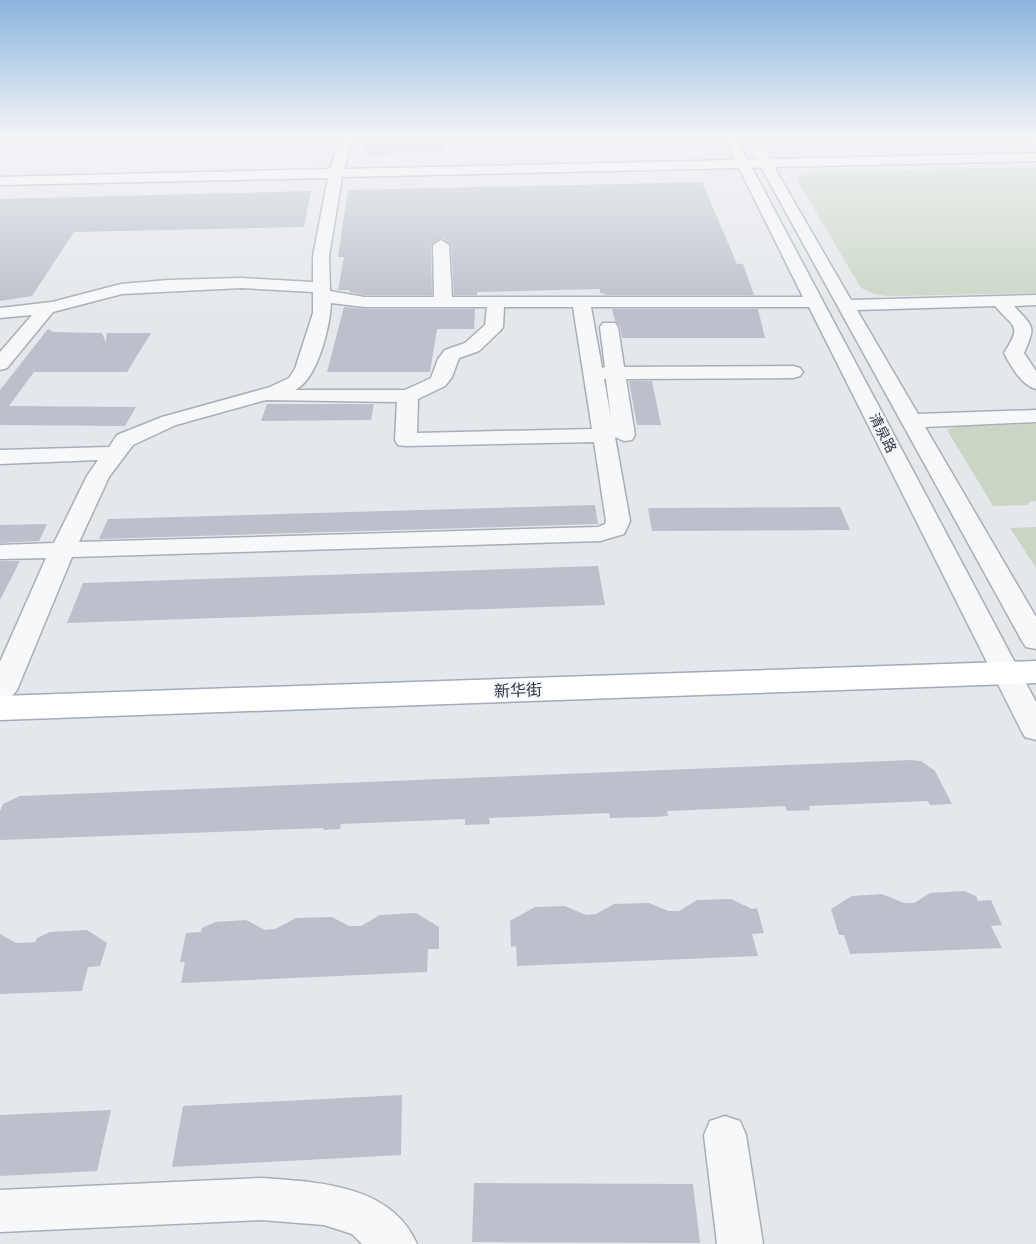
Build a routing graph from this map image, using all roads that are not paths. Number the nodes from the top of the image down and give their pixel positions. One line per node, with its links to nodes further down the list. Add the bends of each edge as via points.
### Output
1 (332, 194): 5 (street, via 321,256)
2 (759, 194): 11 (street, 清泉路)
3 (783, 194): 12 (street, 清泉路)
4 (441, 245): 8 (street)
5 (320, 290): 8 (street, via 331,298 349,301); 13 (street, via 241,283 168,285 121,289); 20 (street, via 322,313 305,369 296,382)
6 (1036, 300): 7 (street)
7 (1000, 301): 12 (street); 19 (street, via 1024,328 1025,335 1014,353)
8 (442, 303): 9 (street)
9 (496, 303): 10 (street); 21 (street, via 494,327 472,347 453,354 438,382)
10 (581, 303): 11 (street); 24 (street)
11 (815, 303): 31 (street, 清泉路)
12 (846, 305): 23 (street, 清泉路)
13 (46, 308): 14 (street); 16 (street)
14 (0, 313)
15 (609, 327): 18 (street)
16 (0, 364)
17 (793, 372): 18 (street)
18 (610, 373): 24 (street)
19 (1036, 383)
20 (260, 396): 21 (street); 25 (street, via 144,430 125,440)
21 (408, 396): 24 (street, via 406,440)
22 (1036, 416): 23 (street)
23 (911, 421): 29 (street, 清泉路)
24 (614, 435): 27 (street, via 618,521 615,529 600,534)
25 (115, 453): 26 (street); 27 (street, via 98,476)
26 (0, 457)
27 (63, 550): 28 (street); 32 (street)
28 (0, 552)
29 (1036, 641)
30 (1036, 654): 31 (main road, 新华街)
31 (1013, 667): 32 (main road, 新华街); 33 (street, 清泉路)
32 (1, 696)
33 (1036, 730)
34 (725, 1136): 37 (street)
35 (0, 1211): 36 (street, via 261,1199 324,1204 366,1217)
36 (394, 1244)
37 (740, 1244)

